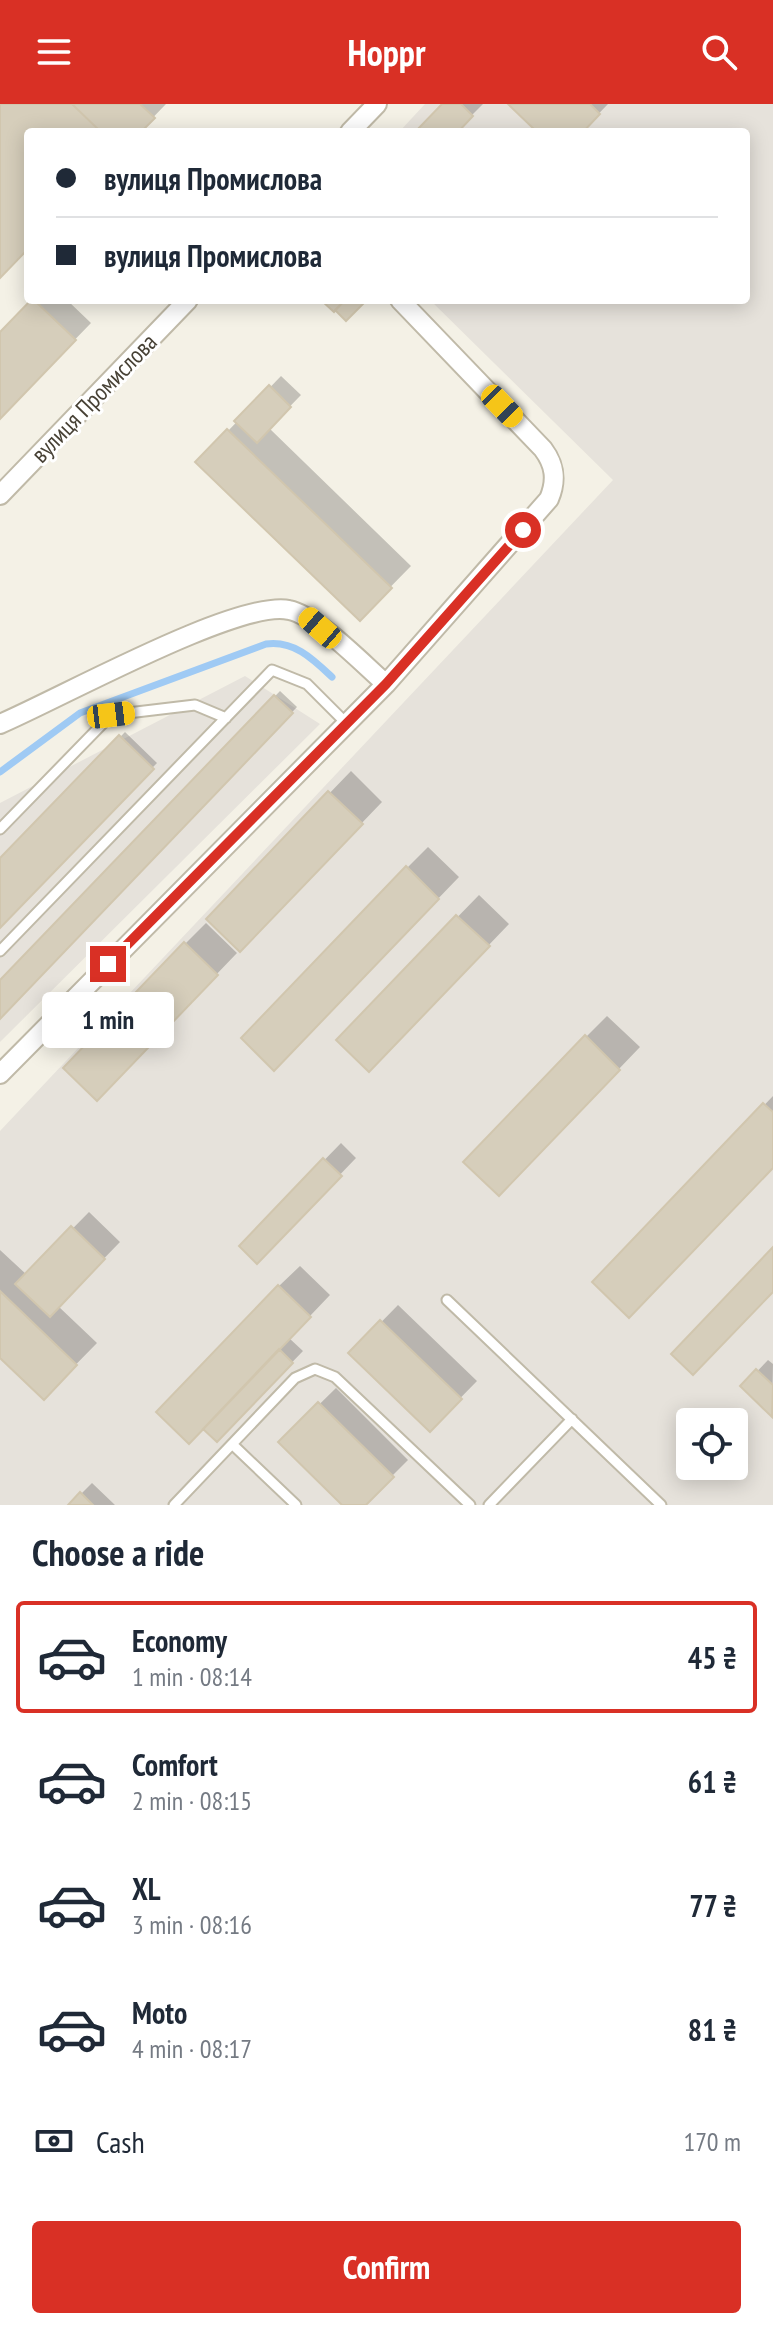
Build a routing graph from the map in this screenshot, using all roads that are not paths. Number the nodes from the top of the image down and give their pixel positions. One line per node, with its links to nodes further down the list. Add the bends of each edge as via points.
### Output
1 (377, 104): 2 (street)
2 (354, 128)
3 (184, 304): 5 (street, вулиця Промислова)
4 (404, 304): 6 (street, via 543,449 555,478 543,508)
5 (0, 495)
6 (386, 684): 8 (street, via 306,616 268,610 191,636); 9 (street)
7 (226, 718): 9 (lane, via 272,670 307,684); 10 (lane, via 195,705 111,715); 11 (lane)
8 (0, 724)
9 (347, 724): 12 (street)
10 (0, 829)
11 (0, 951)
12 (0, 1074)
13 (447, 1300): 14 (lane)
14 (572, 1419): 19 (lane); 20 (lane)
15 (232, 1444): 16 (lane); 17 (lane); 18 (lane, via 295,1378 308,1370 323,1370)
16 (174, 1505)
17 (296, 1505)
18 (470, 1505)
19 (489, 1505)
20 (661, 1505)

